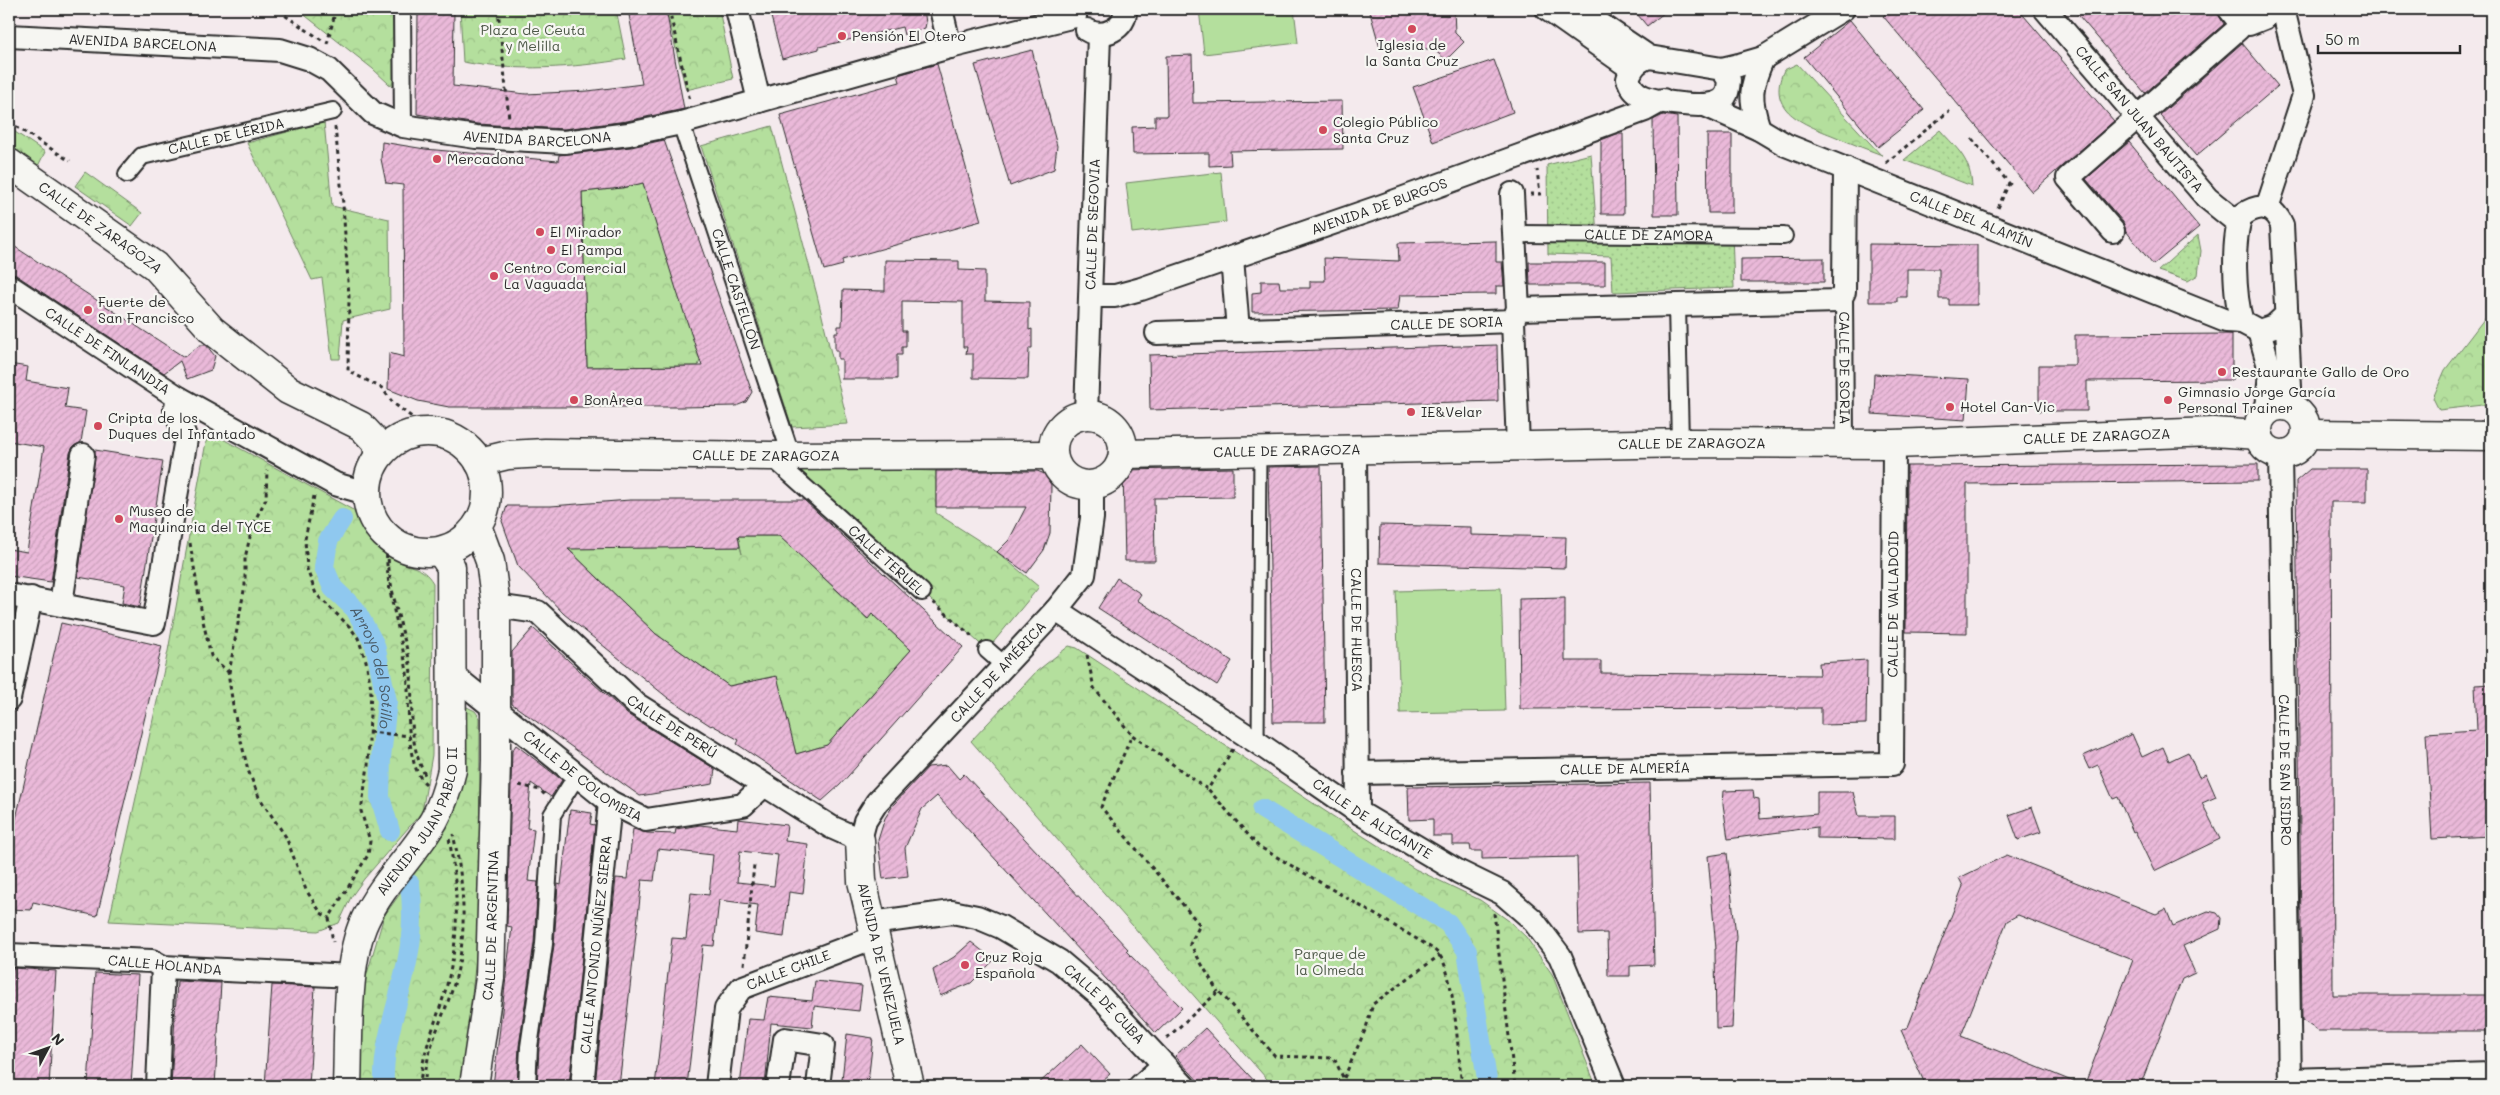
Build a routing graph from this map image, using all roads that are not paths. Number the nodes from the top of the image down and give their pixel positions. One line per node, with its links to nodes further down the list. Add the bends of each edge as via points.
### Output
1 (402, 9): 25 (street)
2 (737, 9): 20 (street)
3 (941, 9): 15 (street)
4 (1126, 9): 13 (street, via 1122,23 1109,33)
5 (1547, 9): 17 (street)
6 (1578, 9): 17 (street)
7 (1843, 9): 16 (street)
8 (2045, 9): 23 (street, CALLE SAN JUAN BAUTISTA)
9 (2274, 9): 12 (street, via 2264,18 2249,24)
10 (2282, 9): 31 (street, via 2304,95)
11 (1075, 12): 13 (street, via 1079,24 1089,32); 15 (street, AVENIDA BARCELONA)
12 (2234, 14): 23 (street, via 2238,29)
13 (1099, 34): 39 (street, CALLE DE SEGOVIA)
14 (9, 36): 25 (street, AVENIDA BARCELONA, via 280,50 309,59 329,70 373,113)
15 (950, 47): 20 (street, AVENIDA BARCELONA)
16 (1764, 58): 18 (street); 26 (street, via 1751,88 1752,107)
17 (1640, 63): 18 (street); 19 (street, CALLE DEL ALAMÍN, via 1628,79 1632,89 1642,96)
18 (1722, 69): 21 (street, via 1729,80 1727,94 1718,102)
19 (1663, 100): 21 (street, CALLE DEL ALAMÍN); 36 (street, AVENIDA DE BURGOS, via 1645,110)
20 (759, 101): 24 (street, AVENIDA BARCELONA)
21 (1705, 105): 26 (street, CALLE DEL ALAMÍN)
22 (333, 111): 29 (street, CALLE DE LÉRIDA, via 142,156)
23 (2138, 117): 32 (street, CALLE SAN JUAN BAUTISTA, via 2207,198); 33 (street, via 2068,178)
24 (687, 121): 25 (street, AVENIDA BARCELONA, via 629,134 564,142 476,137); 64 (street, CALLE CASTELLÓN)
25 (403, 126)
26 (1759, 128): 28 (street, CALLE DEL ALAMÍN, via 1786,145)
27 (9, 163): 46 (street, CALLE DE ZARAGOZA, via 155,266 212,330)
28 (1845, 168): 38 (street, CALLE DE SORIA); 43 (street, CALLE DEL ALAMÍN, via 2226,321)
29 (127, 174)
30 (1512, 194): 34 (street)
31 (2267, 208): 32 (street, via 2252,208 2241,216); 42 (street, via 2277,214 2282,225)
32 (2238, 223): 43 (street, via 2237,307)
33 (2112, 231)
34 (1514, 234): 35 (street, CALLE DE ZAMORA); 41 (street)
35 (1784, 236)
36 (1232, 258): 39 (street, AVENIDA DE BURGOS, via 1132,292); 44 (street)
37 (9, 286): 47 (street, CALLE DE FINLANDIA)
38 (1844, 292): 40 (street, CALLE DE SORIA, via 1839,301); 54 (street, CALLE DE SORIA)
39 (1092, 296): 48 (street, CALLE DE SEGOVIA)
40 (1677, 305): 41 (street, CALLE DE SORIA); 53 (street)
41 (1515, 315): 44 (street, CALLE DE SORIA); 56 (street)
42 (2286, 315): 43 (street, via 2274,326); 49 (street)
43 (2250, 327): 49 (street, via 2270,370)
44 (1238, 330): 45 (street, CALLE DE SORIA)
45 (1157, 333)
46 (252, 362): 51 (street, CALLE DE ZARAGOZA, via 300,381); 59 (street, CALLE DE ZARAGOZA, via 288,390 361,426 376,442)
47 (179, 398): 67 (street, CALLE DE FINLANDIA, via 318,476); 73 (street, via 176,410 186,438 154,623)
48 (1086, 414): 60 (street, via 1072,418 1061,427 1054,440); 61 (street, via 1101,417 1114,426 1122,439)
49 (2272, 418): 50 (street, via 2300,414); 55 (street, CALLE DE ZARAGOZA, via 2213,432); 62 (street, via 2267,448)
50 (2306, 434): 52 (street); 62 (street, via 2301,445 2292,452)
51 (406, 435): 59 (street); 65 (street, via 439,433 455,439)
52 (2491, 436)
53 (1680, 443): 54 (street, CALLE DE ZARAGOZA); 56 (street, CALLE DE ZARAGOZA)
54 (1845, 444): 55 (street, CALLE DE ZARAGOZA)
55 (1894, 444): 83 (street, CALLE DE VALLADOID)
56 (1518, 446): 57 (street, CALLE DE ZARAGOZA)
57 (1355, 449): 58 (street, CALLE DE ZARAGOZA); 85 (street, CALLE DE HUESCA)
58 (1260, 451): 61 (street, CALLE DE ZARAGOZA); 81 (lane)
59 (380, 454): 67 (street, via 372,466)
60 (1053, 454): 64 (street, CALLE DE ZARAGOZA); 66 (street, via 1066,477 1078,484)
61 (1124, 454): 66 (street, via 1113,475)
62 (2280, 454): 97 (street, CALLE DE SAN ISIDRO)
63 (83, 455): 73 (street)
64 (780, 455): 65 (street, CALLE DE ZARAGOZA, via 545,453 508,455); 70 (street, CALLE TERUEL)
65 (479, 462): 68 (street, via 487,494)
66 (1092, 485): 75 (street, CALLE DE AMÉRICA, via 1092,518 1084,575)
67 (366, 493): 69 (street, via 376,525 390,538 404,548 424,553)
68 (477, 526): 69 (street, via 456,545); 74 (street, CALLE DE ARGENTINA, via 490,560)
69 (441, 552): 78 (street, AVENIDA JUAN PABLO II, via 451,567)
70 (922, 592)
71 (9, 595): 72 (street)
72 (31, 598): 73 (street); 79 (street)
73 (61, 604)
74 (496, 606): 80 (street, CALLE DE ARGENTINA); 87 (street, CALLE DE PERÚ, via 538,612 636,704)
75 (1056, 610): 77 (street, CALLE DE AMÉRICA); 81 (street, CALLE DE ALICANTE)
76 (987, 650): 77 (street)
77 (1004, 665): 90 (street, CALLE DE AMÉRICA, via 877,802 865,822)
78 (452, 675): 80 (street, CALLE DE COLOMBIA); 94 (street, AVENIDA JUAN PABLO II, via 453,758 445,796 434,821 369,912 356,945)
79 (9, 699)
80 (495, 708): 82 (street, CALLE DE COLOMBIA); 84 (street, CALLE DE ARGENTINA)
81 (1250, 738): 89 (street, CALLE DE ALICANTE)
82 (539, 744): 84 (street, via 517,742); 86 (street, CALLE DE COLOMBIA)
83 (1892, 764): 85 (street, CALLE DE ALMERÍA)
84 (496, 768): 100 (street, CALLE DE ARGENTINA, via 490,978)
85 (1357, 774): 89 (street, CALLE DE HUESCA)
86 (577, 775): 88 (street, CALLE DE COLOMBIA); 101 (street, via 552,815 544,944 529,1047)
87 (763, 786): 88 (street, CALLE DE COLOMBIA, via 743,805 646,820); 90 (street, CALLE DE PERÚ, via 831,827)
88 (610, 802): 102 (street, CALLE ANTONIO NÚÑEZ SIERRA)
89 (1358, 812): 109 (street, CALLE DE ALICANTE, via 1450,867 1502,893 1532,919 1560,956)
90 (860, 840): 91 (street, AVENIDA DE VENEZUELA, via 859,858)
91 (873, 930): 95 (street, CALLE DE CUBA, via 952,912 977,917 1001,927 1060,961 1098,994); 103 (street, CALLE CHILE, via 741,988 726,1009); 106 (street, AVENIDA DE VENEZUELA)
92 (9, 955): 93 (street, CALLE HOLANDA, via 152,962)
93 (163, 967): 94 (street, CALLE HOLANDA); 98 (street)
94 (352, 976): 99 (street, AVENIDA JUAN PABLO II)
95 (1158, 1058): 107 (street); 108 (street, CALLE DE CUBA)
96 (2491, 1074): 97 (street)
97 (2290, 1083)
98 (158, 1086)
99 (347, 1086)
100 (474, 1086)
101 (527, 1086)
102 (582, 1086)
103 (718, 1086)
104 (778, 1086): 105 (street, via 785,1040 823,1045)
105 (818, 1086)
106 (910, 1086)
107 (1140, 1086)
108 (1184, 1086)
109 (1614, 1086)

